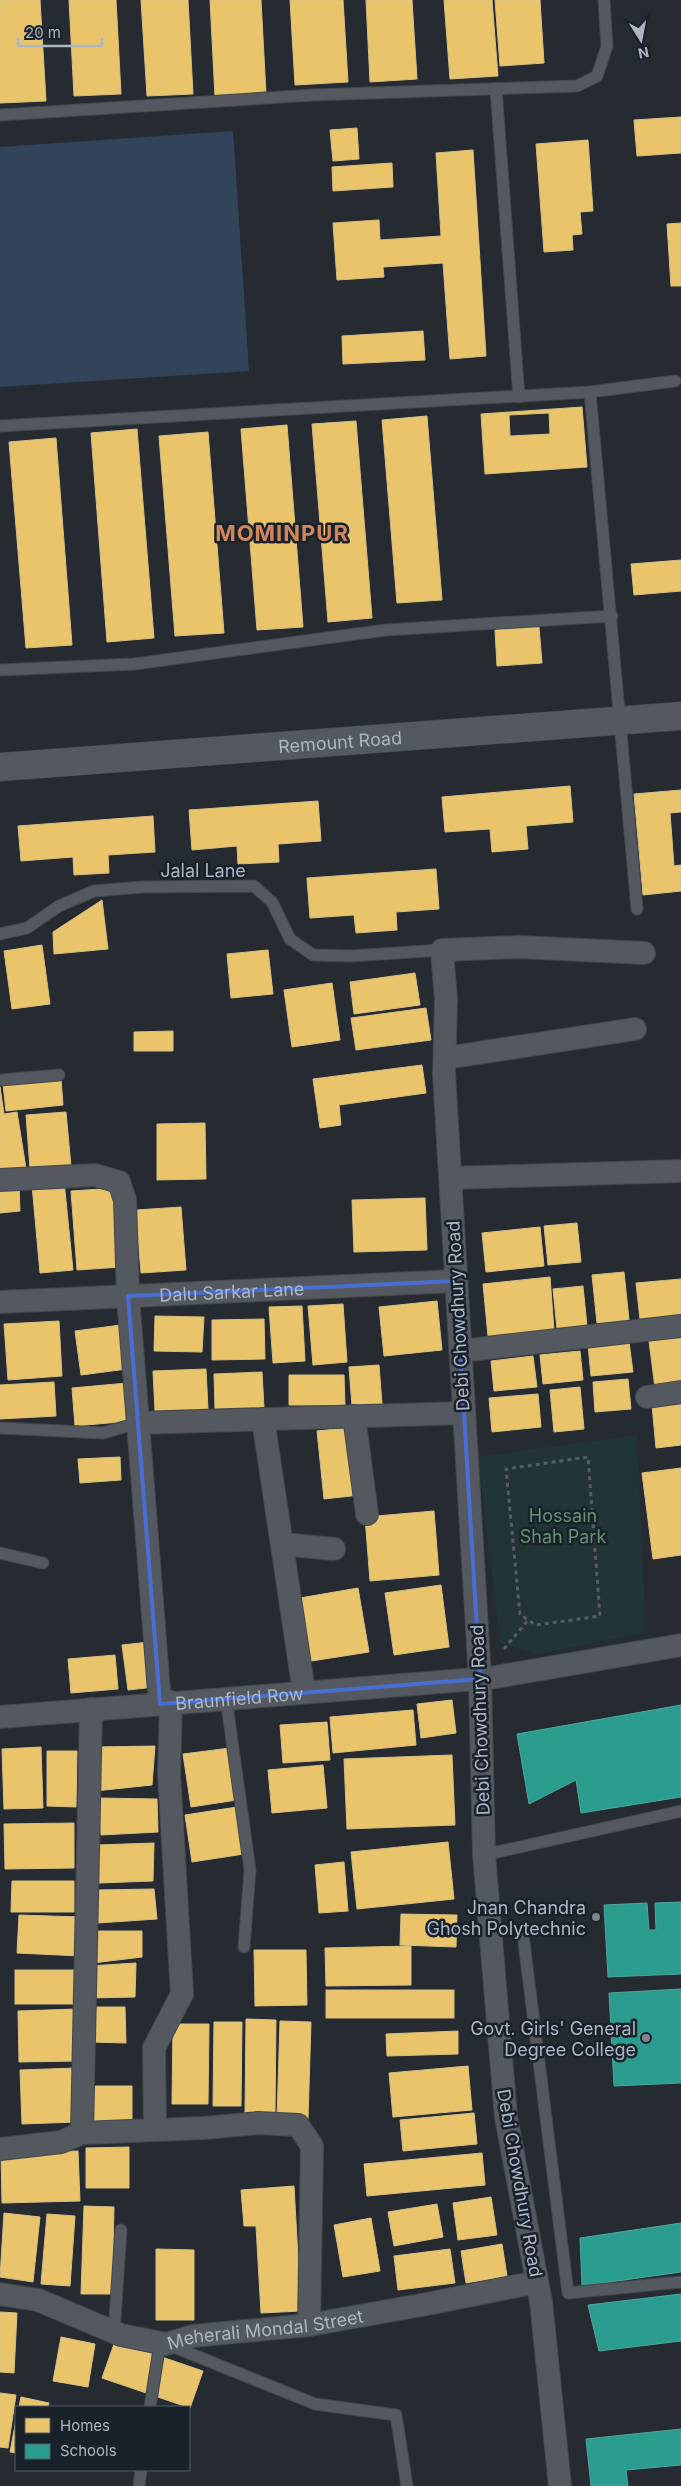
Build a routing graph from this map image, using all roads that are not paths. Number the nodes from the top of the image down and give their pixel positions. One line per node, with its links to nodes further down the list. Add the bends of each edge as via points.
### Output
1 (604, 0): 2 (lane, via 607,46 597,76 577,86)
2 (496, 89): 3 (lane, via 313,95); 6 (lane)
3 (0, 115)
4 (675, 382): 5 (lane)
5 (590, 392): 6 (lane); 8 (lane)
6 (519, 397): 7 (lane)
7 (0, 426)
8 (612, 616): 9 (lane, via 386,630 134,664); 11 (lane)
9 (0, 670)
10 (681, 716): 11 (street, Remount Road)
11 (621, 720): 12 (street, Remount Road); 13 (lane)
12 (0, 767)
13 (637, 909)
14 (0, 934): 15 (lane, Jalal Lane, via 27,928 59,906 94,891 254,886 272,902 290,939 313,955)
15 (442, 950): 16 (street, via 519,947); 18 (street, Debi Chowdhury Road, via 446,1000)
16 (644, 953)
17 (635, 1028): 18 (street)
18 (445, 1058): 22 (street, Debi Chowdhury Road)
19 (60, 1075): 20 (lane)
20 (0, 1080)
21 (681, 1171): 22 (street)
22 (450, 1178): 24 (street, Debi Chowdhury Road)
23 (0, 1180): 25 (street, via 95,1175 119,1182 125,1200)
24 (456, 1281): 25 (street, Dalu Sarkar Lane); 28 (street, Debi Chowdhury Road)
25 (128, 1296): 26 (street, Dalu Sarkar Lane); 34 (street)
26 (5, 1302)
27 (681, 1326): 28 (street)
28 (460, 1351): 31 (street, Debi Chowdhury Road)
29 (681, 1392): 30 (street)
30 (647, 1397)
31 (464, 1413): 32 (street); 42 (street, Debi Chowdhury Road)
32 (354, 1416): 33 (street); 36 (street)
33 (263, 1419): 34 (street); 37 (street)
34 (138, 1423): 35 (lane, via 103,1434); 45 (street)
35 (0, 1428)
36 (367, 1514)
37 (282, 1544): 38 (street); 43 (street)
38 (334, 1549)
39 (0, 1552): 40 (lane)
40 (43, 1563)
41 (681, 1645): 42 (street, Braunfield Row)
42 (480, 1679): 43 (street, Braunfield Row); 49 (street, Debi Chowdhury Road)
43 (304, 1692): 44 (street, Braunfield Row)
44 (226, 1698): 45 (street, Braunfield Row); 51 (lane, via 250,1870)
45 (165, 1703): 46 (street, Braunfield Row); 52 (street, via 182,1994 154,2048)
46 (91, 1709): 47 (street, Braunfield Row); 53 (street)
47 (0, 1717)
48 (681, 1811): 49 (lane)
49 (484, 1855): 56 (street, Debi Chowdhury Road, via 506,2116)
50 (523, 1935): 57 (lane, via 568,2293)
51 (244, 1947)
52 (156, 2130): 53 (street); 59 (street, via 258,2123 298,2125 312,2146)
53 (82, 2133): 54 (street, via 61,2142)
54 (0, 2148)
55 (120, 2230): 60 (lane)
56 (537, 2282): 59 (street, Meherali Mondal Street); 66 (street, Debi Chowdhury Road)
57 (681, 2282)
58 (0, 2294): 60 (street, Meherali Mondal Street, via 38,2300)
59 (309, 2325): 61 (street, Meherali Mondal Street, via 193,2336)
60 (114, 2333): 61 (street, Meherali Mondal Street)
61 (163, 2343): 62 (lane); 65 (lane, via 315,2404 396,2415)
62 (150, 2406)
63 (141, 2471): 64 (lane)
64 (139, 2486)
65 (407, 2486)
66 (560, 2486)

